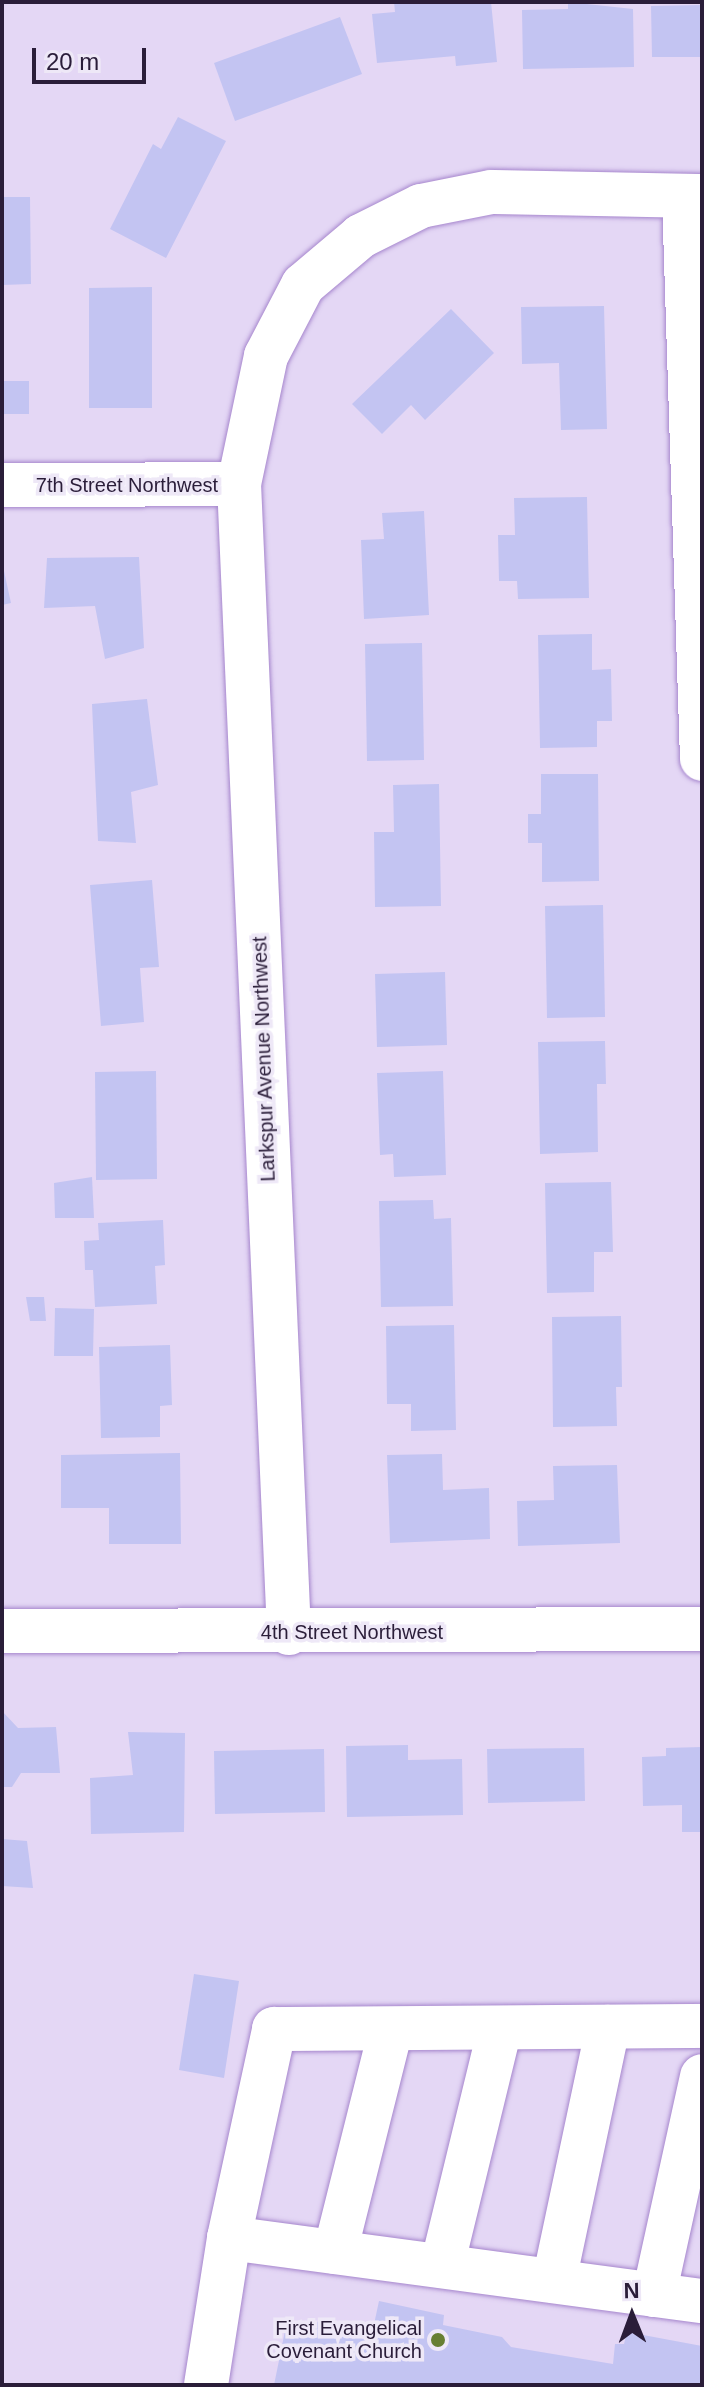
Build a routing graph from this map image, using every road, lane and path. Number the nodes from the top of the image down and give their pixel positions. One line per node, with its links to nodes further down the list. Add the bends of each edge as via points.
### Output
1 (693, 196): 2 (street, 7th Street Northwest, via 491,192 421,206 361,236 303,285 266,356); 4 (street)
2 (239, 484): 3 (street, 7th Street Northwest); 7 (street, Larkspur Avenue Northwest)
3 (2, 485)
4 (702, 759)
5 (702, 1629): 7 (street, 4th Street Northwest)
6 (2, 1631): 7 (street, 4th Street Northwest)
7 (289, 1633)
8 (702, 2026): 9 (street)
9 (608, 2027): 10 (street); 16 (street)
10 (500, 2028): 11 (street); 15 (street)
11 (391, 2029): 13 (street, via 274,2029); 14 (street)
12 (702, 2076): 17 (street)
13 (229, 2238): 14 (street); 19 (street)
14 (335, 2252): 15 (street)
15 (442, 2266): 16 (street)
16 (554, 2281): 17 (street)
17 (654, 2295): 18 (street)
18 (702, 2301)
19 (206, 2385)

